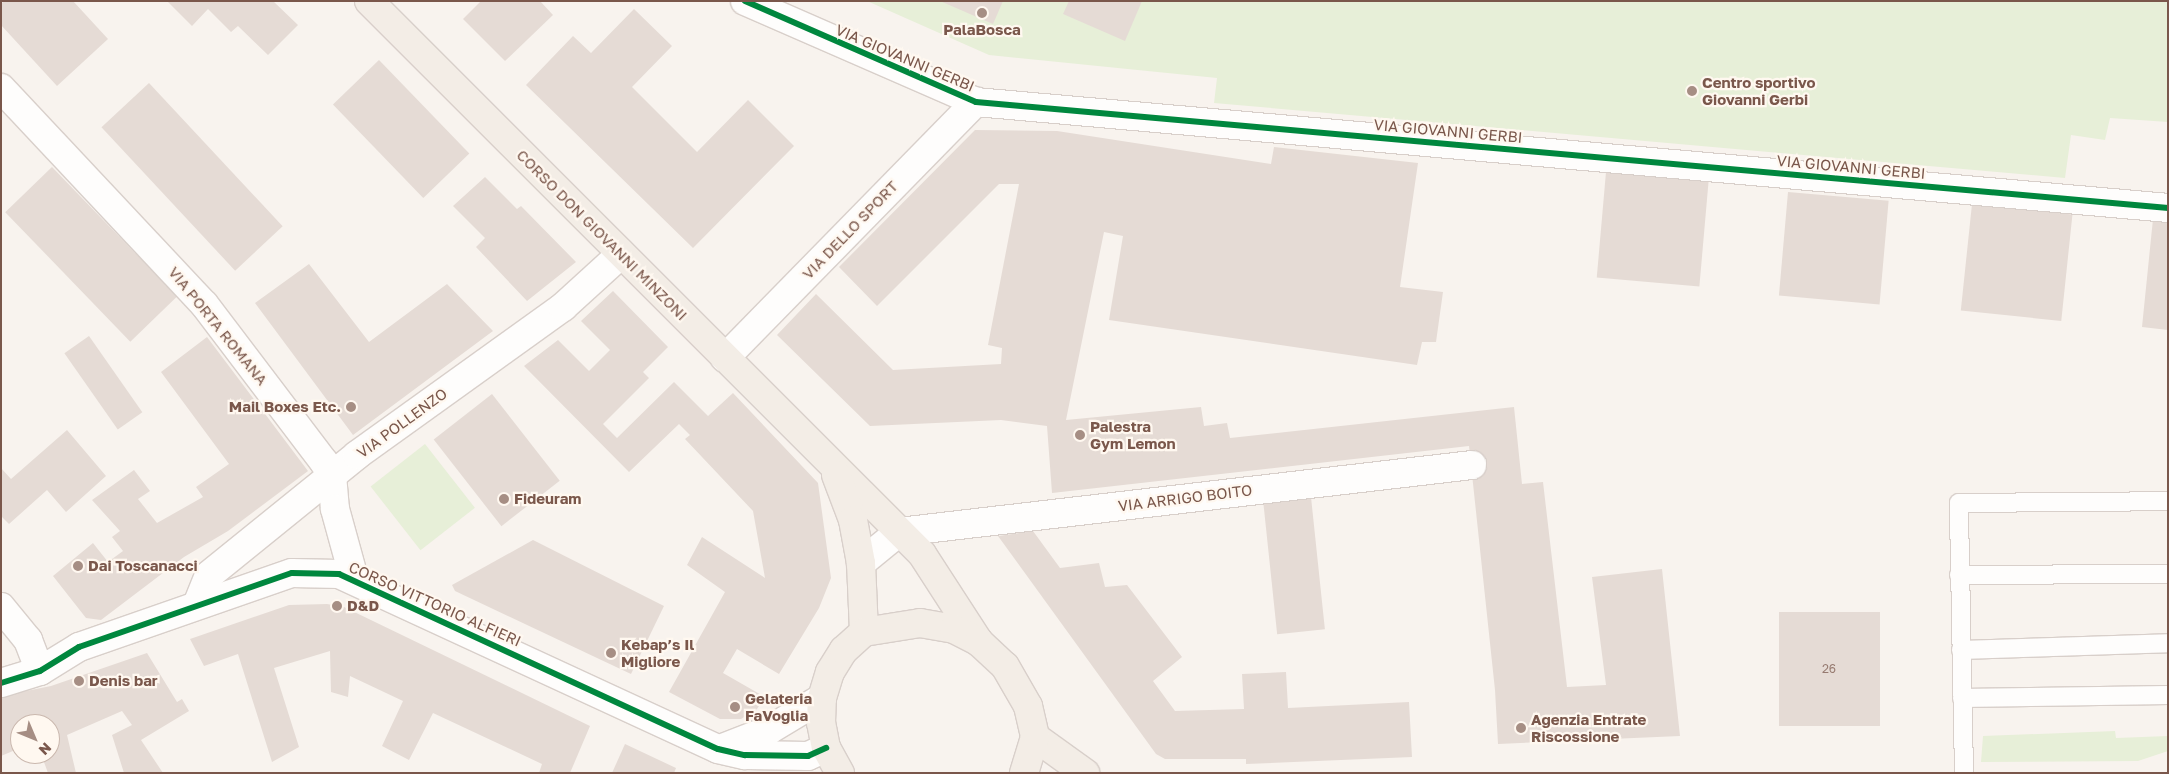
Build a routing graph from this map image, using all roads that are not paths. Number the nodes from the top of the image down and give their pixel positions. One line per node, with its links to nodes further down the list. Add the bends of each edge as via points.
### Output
1 (369, 1): 6 (main road, CORSO DON GIOVANNI MINZONI)
2 (745, 1): 4 (street, VIA GIOVANNI GERBI)
3 (1, 88): 10 (street, VIA PORTA ROMANA, via 204,304)
4 (976, 102): 5 (street, VIA GIOVANNI GERBI); 7 (street, VIA DELLO SPORT)
5 (2168, 208)
6 (621, 254): 7 (main road, CORSO DON GIOVANNI MINZONI); 10 (street, VIA POLLENZO, via 563,308)
7 (725, 358): 9 (main road, CORSO DON GIOVANNI MINZONI)
8 (1472, 465): 12 (street, VIA ARRIGO BOITO)
9 (834, 469): 12 (main road, CORSO DON GIOVANNI MINZONI); 13 (main road, CORSO DON GIOVANNI MINZONI, via 854,520)
10 (332, 475): 16 (street, via 335,509); 17 (street, VIA POLLENZO, via 209,576)
11 (2168, 501): 15 (lane, via 1959,503)
12 (899, 532): 13 (street); 20 (main road, CORSO DON GIOVANNI MINZONI, via 922,554)
13 (861, 563): 19 (main road, CORSO DON GIOVANNI MINZONI)
14 (2168, 574): 15 (lane)
15 (1959, 575): 22 (lane)
16 (354, 578): 17 (street, CORSO VITTORIO ALFIERI, via 340,574 292,573); 30 (street, CORSO VITTORIO ALFIERI)
17 (197, 605): 23 (street, CORSO VITTORIO ALFIERI, via 79,647)
18 (1, 607): 23 (street, via 28,640)
19 (864, 632): 20 (main road, via 920,623 954,629); 26 (main road, via 844,650 830,672)
20 (979, 642): 28 (main road, via 1005,666 1028,706)
21 (2168, 643): 22 (lane)
22 (1961, 650): 27 (lane)
23 (40, 671): 24 (street, CORSO VITTORIO ALFIERI)
24 (1, 683)
25 (2168, 694): 27 (lane)
26 (822, 698): 29 (main road, via 821,723); 30 (street, via 769,730)
27 (1962, 698): 35 (lane)
28 (1035, 737): 33 (main road); 34 (main road)
29 (826, 748): 30 (street, CORSO VITTORIO ALFIERI, via 808,756 745,755); 32 (main road)
30 (718, 749): 31 (street, CORSO VITTORIO ALFIERI)
31 (744, 773)
32 (840, 773)
33 (1024, 773)
34 (1085, 773)
35 (1964, 773)

